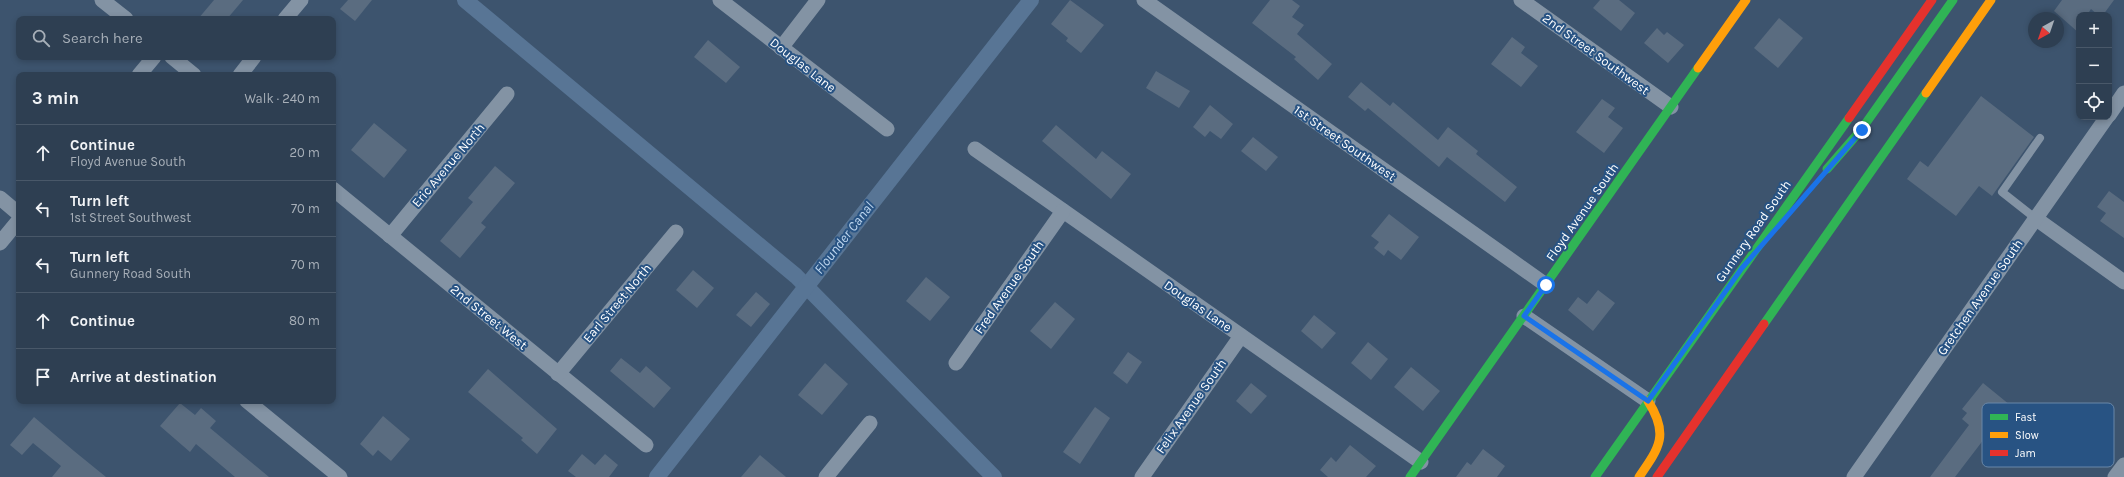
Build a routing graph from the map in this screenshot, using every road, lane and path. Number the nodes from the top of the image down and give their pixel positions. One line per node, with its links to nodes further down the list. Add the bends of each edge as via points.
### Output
1 (102, 0): 11 (street)
2 (301, 0): 12 (street)
3 (720, 0): 13 (street, Douglas Lane)
4 (818, 0): 13 (street)
5 (1144, 0): 39 (street, 1st Street Southwest)
6 (1520, 0): 22 (street, 2nd Street Southwest)
7 (1746, 0): 22 (main road, Floyd Avenue South)
8 (1932, 0): 37 (main road, Gunnery Road South)
9 (1953, 0): 37 (main road, via 1862,130)
10 (1992, 0): 56 (main road)
11 (122, 16)
12 (288, 16)
13 (781, 48): 25 (street, Douglas Lane)
14 (152, 60): 17 (street)
15 (176, 60): 18 (street)
16 (252, 60): 19 (street)
17 (142, 72)
18 (190, 72)
19 (242, 72)
20 (507, 94): 35 (street, Eric Avenue North)
21 (2124, 94): 23 (street, Gretchen Avenue South)
22 (1671, 107): 39 (main road, Floyd Avenue South)
23 (2112, 110)
24 (2105, 120): 32 (street, Gretchen Avenue South)
25 (887, 130)
26 (2040, 138): 32 (lane, via 2002,192)
27 (975, 149): 31 (street, Douglas Lane)
28 (336, 191): 35 (street, 2nd Street West)
29 (0, 198): 30 (street)
30 (16, 211)
31 (1063, 211): 41 (street, Douglas Lane); 42 (street, Fred Avenue South)
32 (2035, 218): 38 (street); 57 (street, Gretchen Avenue South)
33 (16, 224): 36 (street)
34 (676, 232): 43 (street, Earl Street North)
35 (390, 236): 43 (street, 2nd Street West)
36 (0, 243)
37 (1742, 268): 44 (main road, Gunnery Road South)
38 (2124, 282)
39 (1546, 285): 40 (main road, Floyd Avenue South)
40 (1524, 316): 44 (street); 48 (main road, Floyd Avenue South)
41 (1241, 336): 48 (street, Douglas Lane); 52 (street, Felix Avenue South)
42 (956, 363)
43 (558, 374): 47 (street, 2nd Street West)
44 (1648, 401): 54 (main road, Gunnery Road South); 55 (main road, via 1662,428 1661,441)
45 (251, 404): 50 (street)
46 (870, 423): 51 (street)
47 (646, 446)
48 (1421, 462): 53 (main road, Floyd Avenue South)
49 (2124, 465): 58 (street)
50 (340, 477)
51 (826, 477)
52 (1142, 477)
53 (1410, 477)
54 (1595, 477)
55 (1639, 477)
56 (1657, 477)
57 (1854, 477)
58 (2116, 477)

